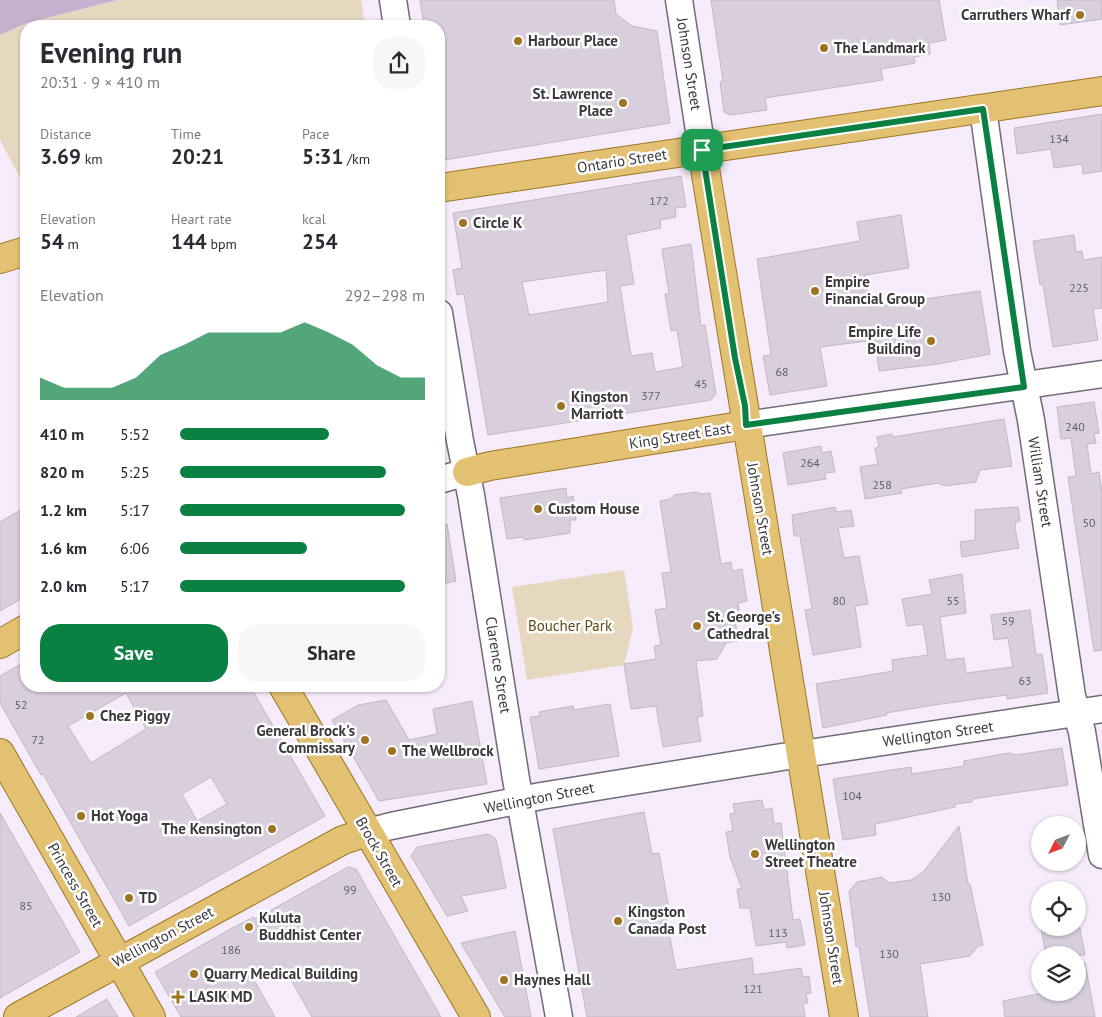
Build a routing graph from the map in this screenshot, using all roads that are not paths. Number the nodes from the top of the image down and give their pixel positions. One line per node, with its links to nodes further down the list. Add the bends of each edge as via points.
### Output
1 (393, 0): 3 (street)
2 (679, 0): 6 (street, Johnson Street)
3 (396, 20)
4 (1102, 91): 5 (main road, Ontario Street)
5 (983, 109): 6 (main road, Ontario Street); 12 (street, William Street)
6 (702, 150): 7 (main road, Ontario Street); 13 (main road, Johnson Street)
7 (445, 187)
8 (20, 253): 9 (main road)
9 (0, 259)
10 (445, 347): 14 (street, Clarence Street)
11 (1102, 374): 12 (street, King Street East)
12 (1024, 387): 13 (street, King Street East); 20 (street, William Street)
13 (746, 425): 14 (main road, King Street East); 22 (main road, Johnson Street)
14 (467, 472): 15 (street, King Street East); 23 (street, Clarence Street)
15 (445, 478)
16 (20, 632): 17 (main road)
17 (0, 644)
18 (286, 692): 24 (main road, Brock Street)
19 (1102, 710): 20 (street, Wellington Street)
20 (1077, 713): 22 (street, Wellington Street); 25 (street, William Street)
21 (0, 753): 26 (main road, Princess Street)
22 (801, 755): 23 (street, Wellington Street); 31 (main road, Johnson Street)
23 (520, 800): 24 (street, Wellington Street); 30 (street, Clarence Street)
24 (368, 832): 26 (main road, Wellington Street, via 342,840); 29 (main road, Brock Street)
25 (1102, 855)
26 (119, 960): 27 (main road, Wellington Street); 28 (main road, Princess Street)
27 (18, 1017)
28 (151, 1017)
29 (476, 1017)
30 (559, 1017)
31 (844, 1017)

